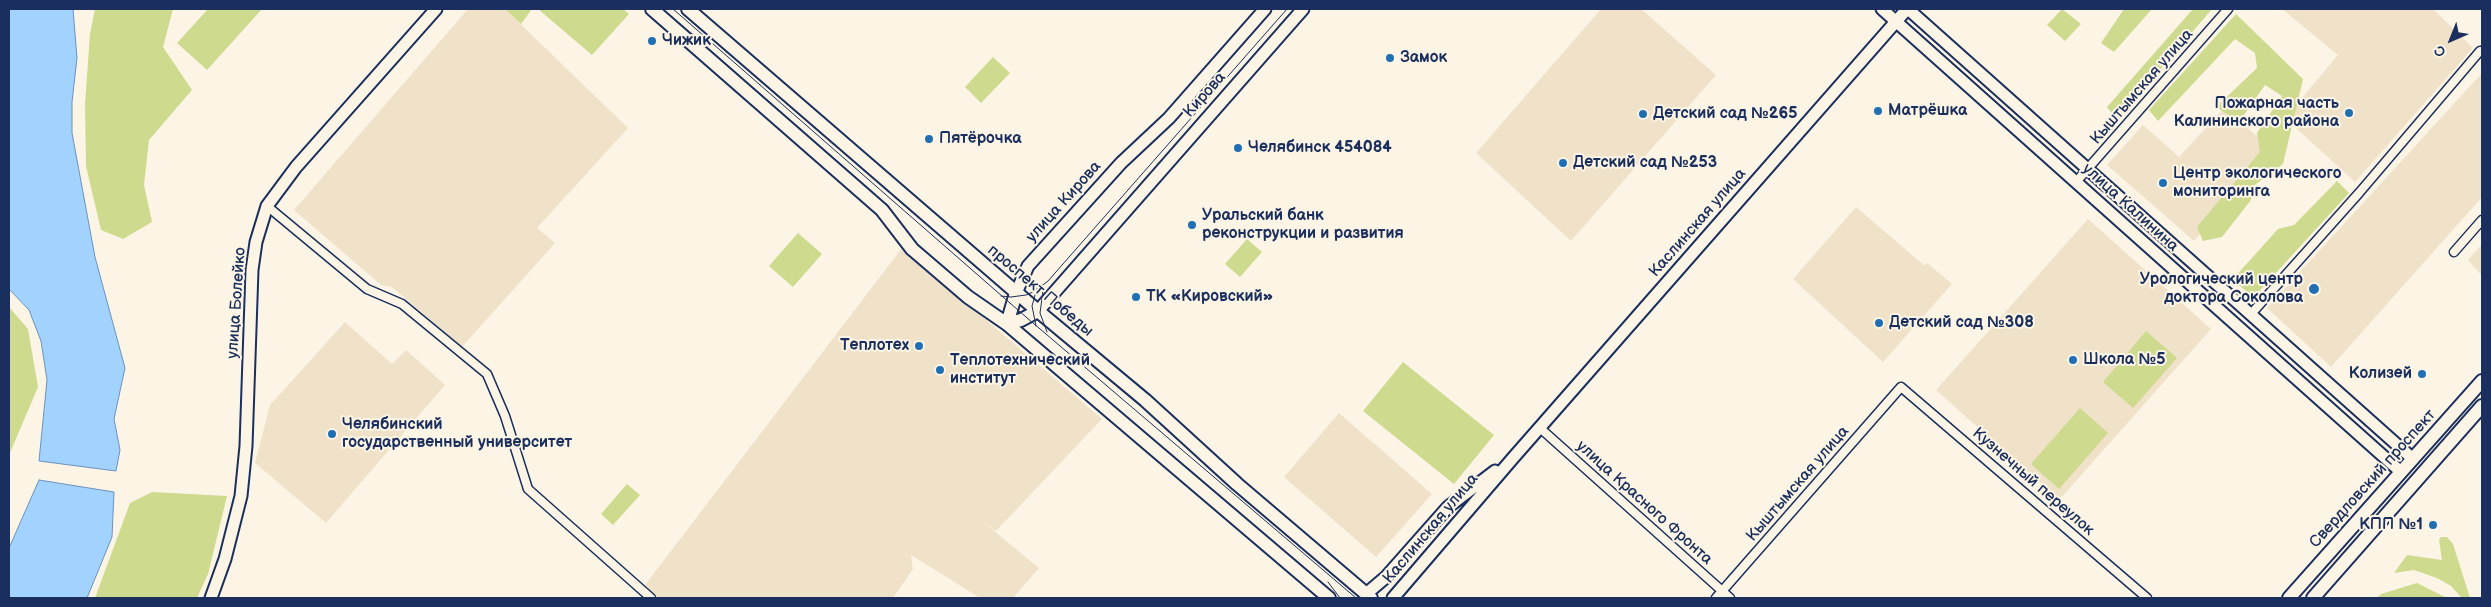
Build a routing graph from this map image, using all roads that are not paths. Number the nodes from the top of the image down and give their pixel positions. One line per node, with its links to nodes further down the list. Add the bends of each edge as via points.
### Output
1 (436, 9): 13 (main road, улица Болейко, via 296,167)
2 (652, 9): 19 (main road, via 882,210 912,249 968,297)
3 (688, 9): 16 (main road, проспект Победы)
4 (1265, 9): 16 (main road, улица Кирова, via 1169,118 1121,163 1028,266)
5 (1303, 9): 17 (main road, Кирова)
6 (1882, 9): 9 (main road, улица Калинина)
7 (1907, 9): 9 (main road, Каслинская улица); 11 (main road, улица Калинина)
8 (2228, 9): 11 (street, Кыштымская улица)
9 (1896, 21): 12 (main road, улица Калинина); 23 (main road, Каслинская улица)
10 (2481, 51): 18 (street)
11 (2088, 169): 12 (street, Кыштымская улица); 18 (main road, улица Калинина)
12 (2076, 182): 26 (main road, улица Калинина)
13 (267, 206): 30 (main road, улица Болейко, via 252,270 246,446 241,496 226,559); 31 (street, via 367,289 402,304 487,374 528,489)
14 (2482, 220): 15 (street)
15 (2454, 252)
16 (1016, 293): 17 (main road, проспект Победы); 19 (main road, улица Кирова)
17 (1038, 311): 19 (main road); 29 (main road, проспект Победы, via 1145,400)
18 (2251, 314): 25 (main road, улица Калинина)
19 (1007, 324): 32 (main road)
20 (2482, 381): 25 (main road, Свердловский проспект)
21 (1901, 387): 28 (street, Кыштымская улица); 36 (street, Кузнечный переулок)
22 (2482, 406): 27 (main road, Свердловский проспект)
23 (1540, 428): 24 (main road, Каслинская улица); 28 (street, улица Красного Фронта)
24 (1513, 458): 29 (main road, Каслинская улица, via 1448,507); 33 (main road, Каслинская улица)
25 (2413, 459): 26 (main road, Свердловский проспект); 27 (main road)
26 (2401, 472): 27 (main road); 37 (main road, Свердловский проспект)
27 (2422, 475): 38 (main road, Свердловский проспект)
28 (1722, 591): 34 (street, Кыштымская улица); 35 (street, улица Красного Фронта)
29 (1366, 597)
30 (211, 598)
31 (651, 598)
32 (1329, 598)
33 (1393, 598)
34 (1716, 598)
35 (1730, 598)
36 (2147, 598)
37 (2289, 598)
38 (2313, 598)

